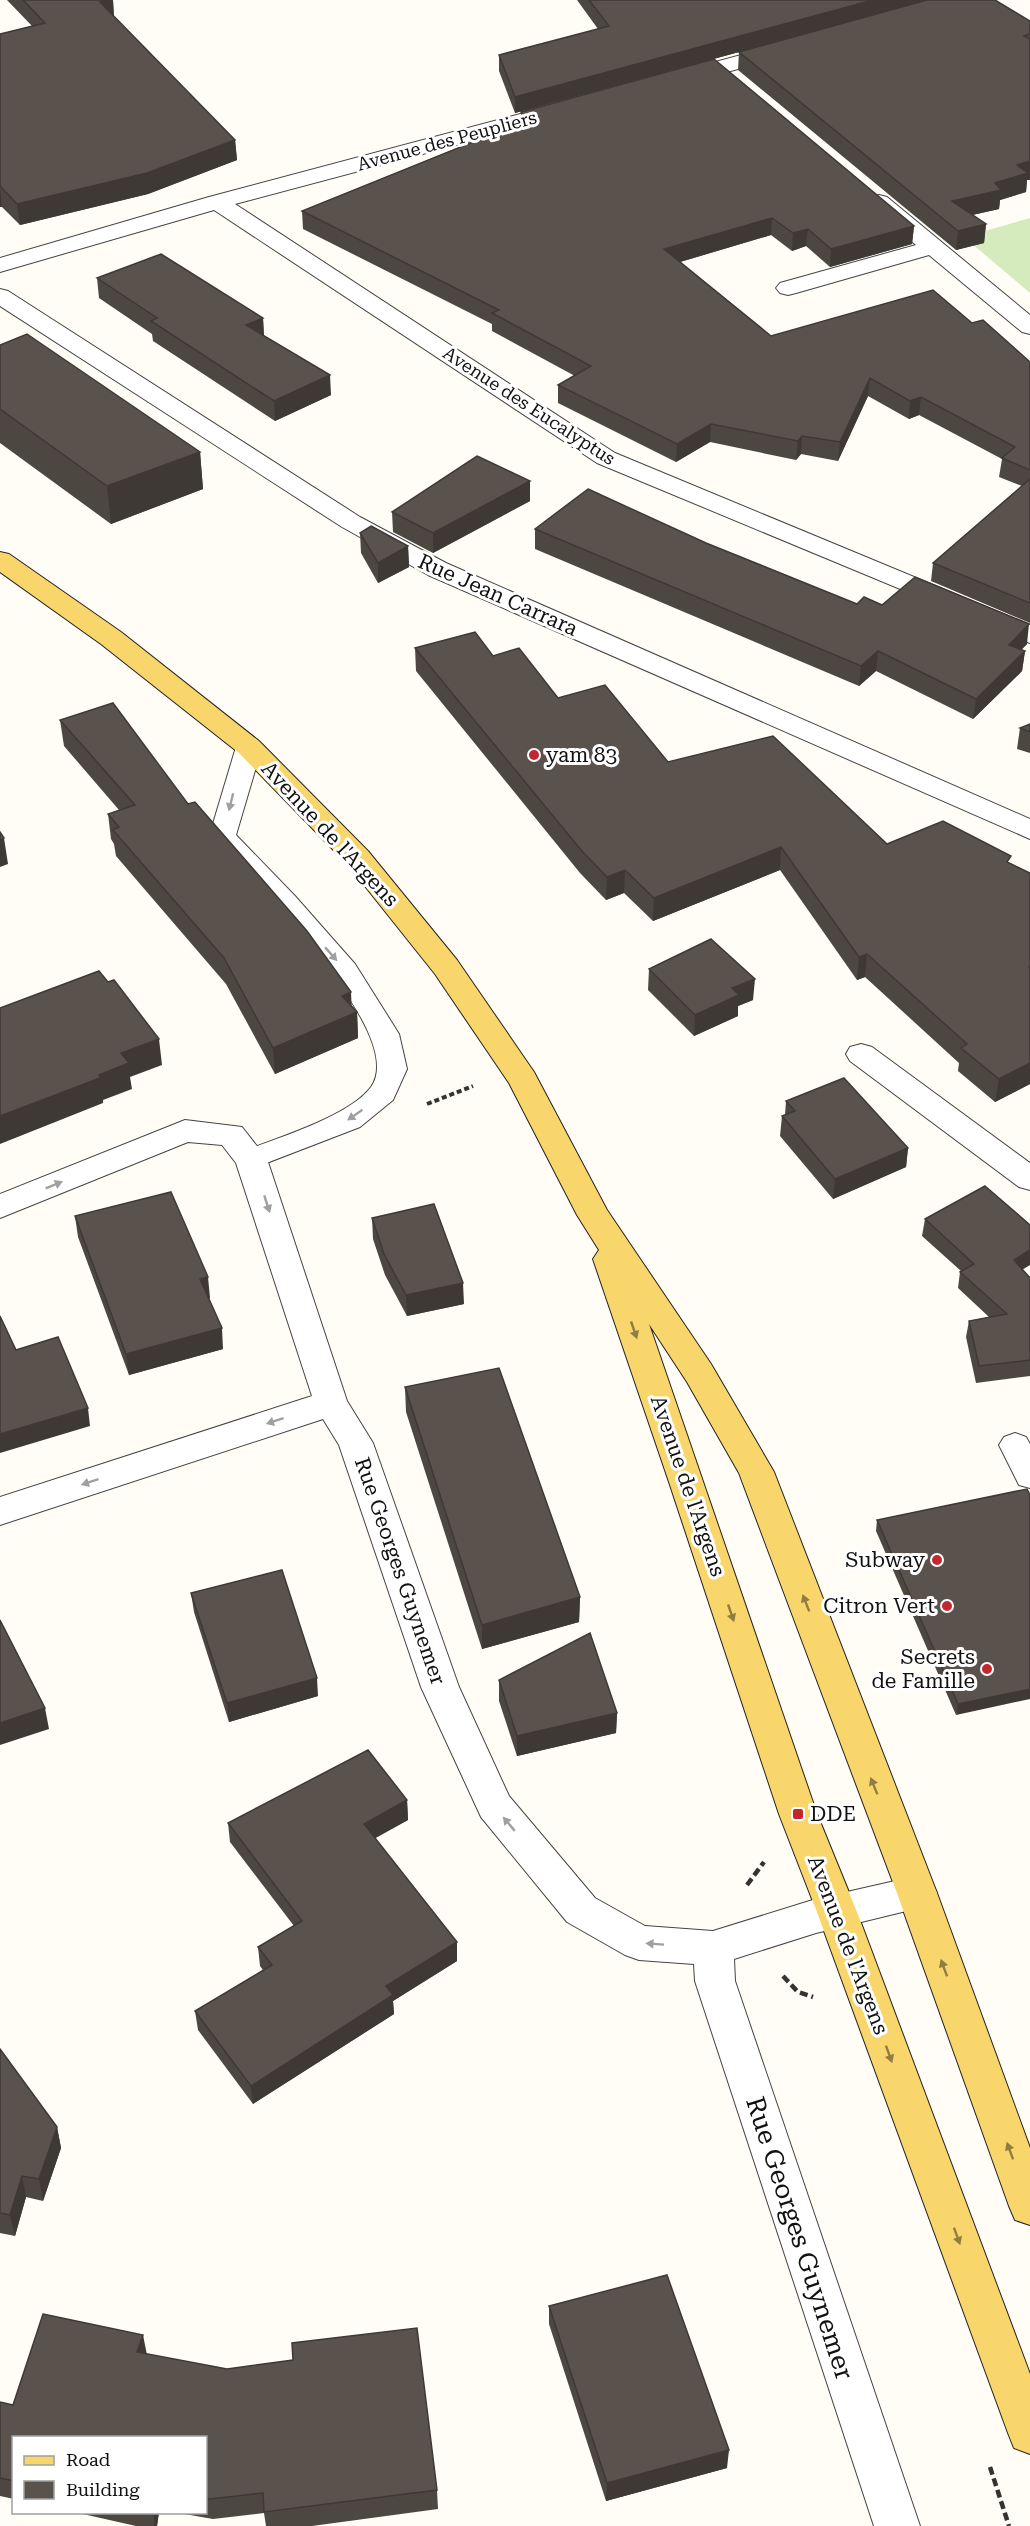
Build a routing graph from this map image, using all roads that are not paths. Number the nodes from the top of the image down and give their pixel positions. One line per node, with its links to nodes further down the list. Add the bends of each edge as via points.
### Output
1 (797, 46): 2 (street)
2 (719, 68): 3 (street); 4 (street)
3 (662, 83)
4 (737, 83)
5 (582, 104): 7 (street, Avenue des Peupliers)
6 (862, 188): 8 (street)
7 (217, 202): 9 (street, Avenue des Peupliers); 14 (street, Avenue des Eucalyptus, via 606,458)
8 (934, 247): 10 (street); 12 (street)
9 (0, 265)
10 (788, 288)
11 (0, 296): 16 (street, Rue Jean Carrara, via 351,522 437,569)
12 (1030, 327)
13 (0, 560): 15 (main road, Avenue de l'Argens, via 111,638)
14 (1030, 635)
15 (249, 747): 18 (lane, one-way to 18, via 222,837 345,970 385,1034 393,1069 383,1093 351,1120); 21 (main road, Avenue de l'Argens, via 358,858 446,967 523,1080)
16 (1030, 830)
17 (861, 1054): 19 (street)
18 (241, 1147): 20 (street, one-way to 18, via 185,1131); 22 (street, Rue Georges Guynemer, one-way to 22)
19 (1030, 1179)
20 (0, 1207)
21 (593, 1215): 26 (main road, Avenue de l'Argens, one-way to 21, via 756,1472 699,1373); 27 (main road, Avenue de l'Argens, one-way to 27, via 798,1814)
22 (331, 1403): 25 (street, one-way to 25); 28 (street, Rue Georges Guynemer, one-way to 22, via 639,1943 580,1910 495,1806 440,1687 356,1443)
23 (1016, 1445): 24 (lane)
24 (1030, 1476)
25 (0, 1511)
26 (917, 1893): 27 (street, Rue Georges Guynemer); 29 (main road, Avenue de l'Argens, one-way to 26)
27 (837, 1912): 28 (street, Rue Georges Guynemer); 30 (main road, Avenue de l'Argens, one-way to 30)
28 (713, 1948): 31 (street, Rue Georges Guynemer, via 715,1981)
29 (1030, 2206)
30 (1030, 2433)
31 (897, 2526)

